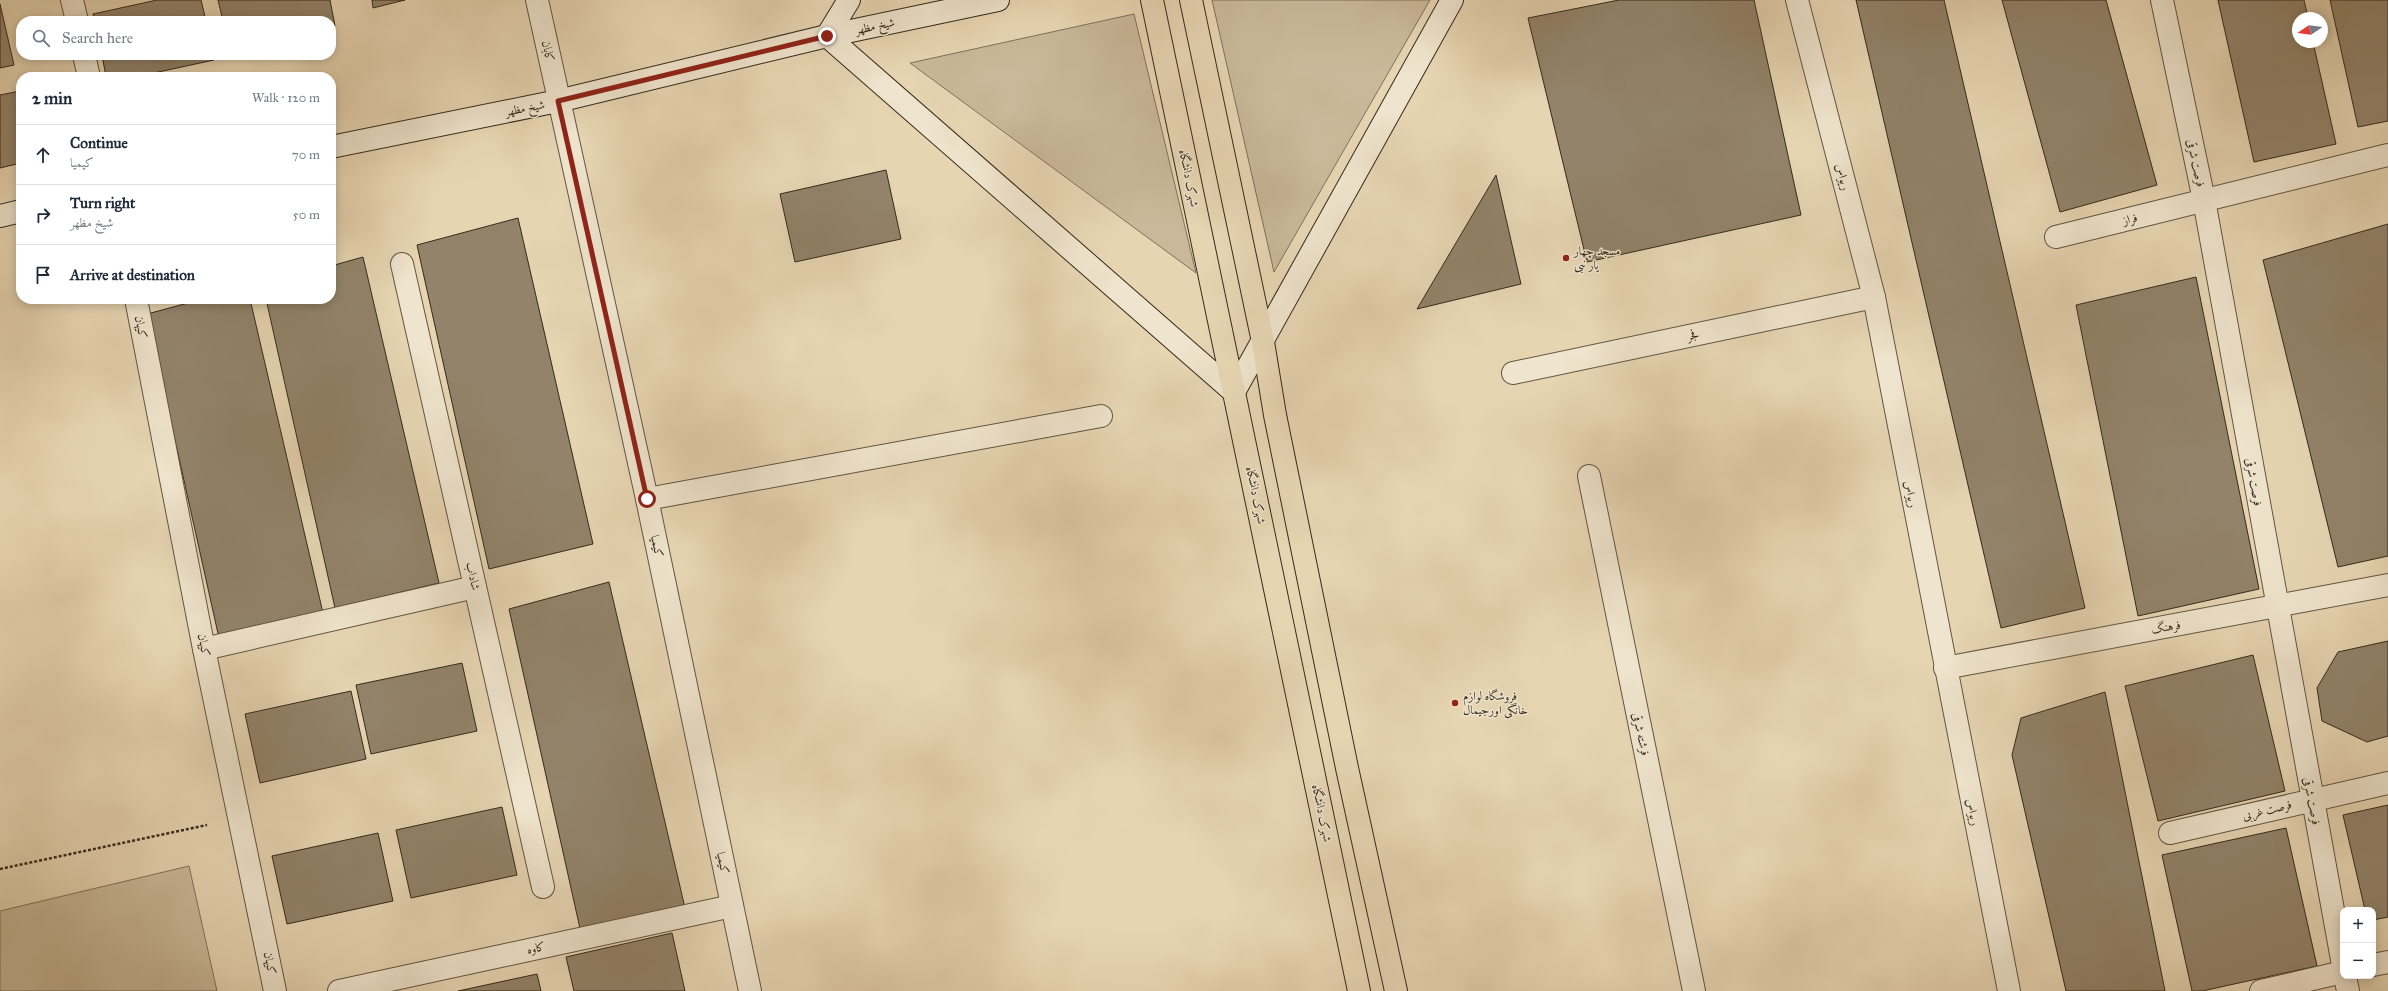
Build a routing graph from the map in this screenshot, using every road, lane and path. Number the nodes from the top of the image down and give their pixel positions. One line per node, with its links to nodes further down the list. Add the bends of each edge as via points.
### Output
1 (72, 0): 10 (street)
2 (537, 0): 14 (street, کابان)
3 (849, 0): 11 (street)
4 (998, 0): 11 (street, شیخ مظهر)
5 (1152, 0): 26 (main road, شهرک دانشگاه)
6 (1191, 0): 24 (main road)
7 (1452, 0): 24 (street)
8 (1797, 0): 22 (street, ریواس)
9 (2162, 0): 17 (street, فرصت شرقی)
10 (75, 16)
11 (827, 36): 14 (street, شیخ مظهر); 26 (street)
12 (85, 60): 13 (street)
13 (88, 72)
14 (558, 101): 15 (street, شیخ مظهر); 29 (street, کیمیا)
15 (336, 147)
16 (2388, 155): 17 (street, فراز)
17 (2204, 200): 20 (street, فراز); 32 (street, فرصت شرقی)
18 (16, 212): 19 (street)
19 (0, 216)
20 (2056, 237)
21 (402, 264): 31 (street, شاداب)
22 (1874, 297): 25 (street, فجر); 34 (street, ریواس)
23 (137, 304): 33 (street, کیهان)
24 (1263, 342): 26 (street); 51 (main road, via 1300,538)
25 (1513, 374)
26 (1234, 392): 50 (main road, شهرک دانشگاه)
27 (1101, 416): 29 (street)
28 (1589, 476): 52 (street, فرشته شرقی)
29 (647, 499): 41 (street, کیمیا)
30 (2388, 585): 32 (street, فرهنگ)
31 (475, 587): 33 (street); 40 (street, شاداب)
32 (2277, 607): 34 (street, فرهنگ); 36 (street, فرصت شرقی)
33 (204, 649): 37 (street, کیهان)
34 (1945, 668): 53 (street, ریواس)
35 (2388, 783): 36 (street, فرصت غربی)
36 (2312, 799): 38 (street, فرصت غربی); 42 (street, فرصت شرقی)
37 (241, 818): 39 (path); 47 (street, کیهان)
38 (2170, 833)
39 (0, 869)
40 (542, 887)
41 (732, 906): 48 (street, کاوه); 49 (street, کیمیا)
42 (2340, 949)
43 (2388, 962): 44 (street)
44 (2376, 964)
45 (2340, 973): 54 (street)
46 (2346, 979): 55 (street)
47 (276, 991)
48 (339, 991)
49 (750, 991)
50 (1358, 991)
51 (1396, 991)
52 (1694, 991)
53 (2009, 991)
54 (2261, 991)
55 (2348, 991)

